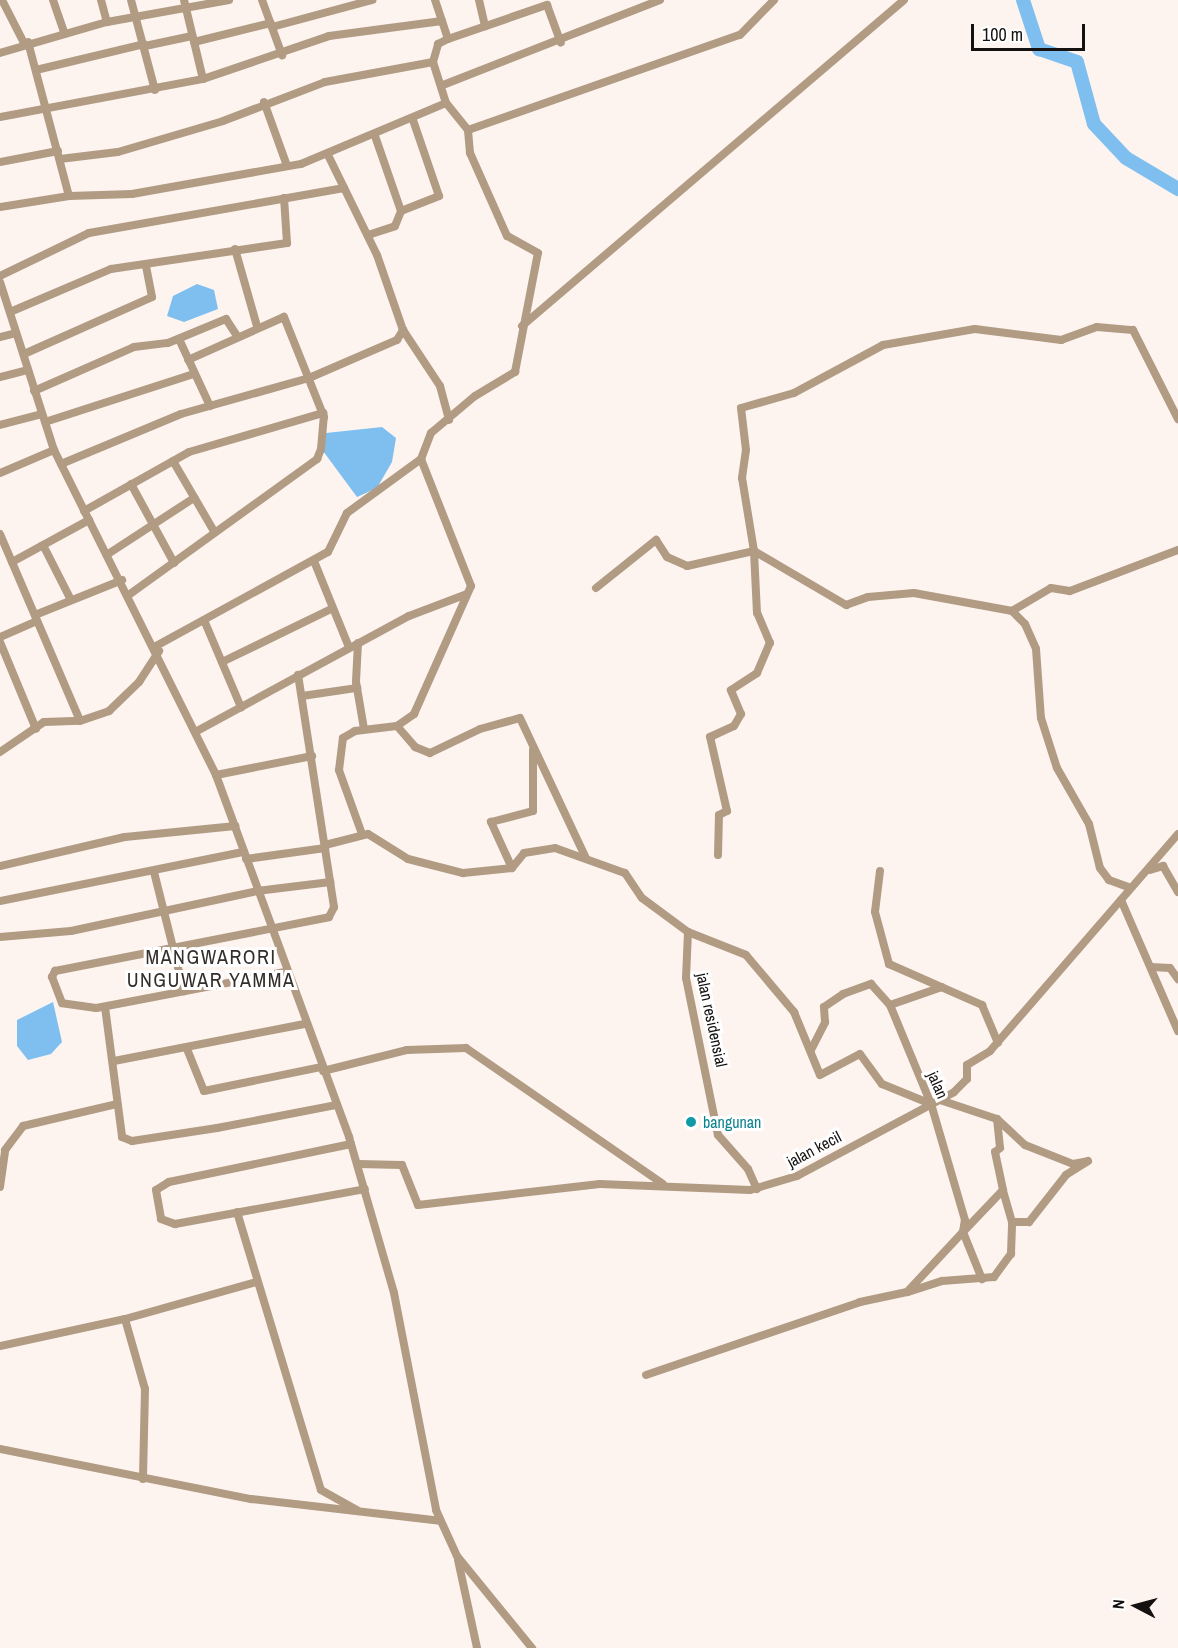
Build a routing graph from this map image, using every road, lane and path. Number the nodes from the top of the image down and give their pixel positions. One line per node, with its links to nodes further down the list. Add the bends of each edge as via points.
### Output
1 (2, 0): 23 (street)
2 (53, 0): 20 (street)
3 (101, 0): 17 (street)
4 (131, 0): 15 (street)
5 (184, 0): 14 (street)
6 (229, 0): 14 (street)
7 (262, 0): 18 (street)
8 (372, 0): 18 (street)
9 (435, 0): 16 (street)
10 (479, 0): 19 (street)
11 (660, 0): 24 (street)
12 (774, 0): 38 (street, via 740,35)
13 (904, 0): 57 (street)
14 (187, 10): 15 (street); 21 (street)
15 (136, 18): 17 (street); 25 (street)
16 (442, 21): 22 (street); 27 (street, via 329,36)
17 (107, 22): 20 (street)
18 (271, 25): 21 (street); 27 (street)
19 (485, 26): 22 (street); 24 (street, via 547,5)
20 (64, 32): 23 (street)
21 (193, 39): 25 (street); 30 (street)
22 (448, 39): 28 (street, via 438,44)
23 (26, 43): 26 (street); 29 (street)
24 (561, 43): 31 (street)
25 (144, 45): 29 (street); 32 (street)
26 (0, 53)
27 (282, 55): 30 (street)
28 (433, 62): 31 (street); 33 (street, via 325,82)
29 (36, 69): 35 (street)
30 (203, 79): 32 (street)
31 (443, 85): 34 (street)
32 (155, 90): 35 (street)
33 (264, 102): 40 (street, via 223,121 118,152); 43 (street)
34 (446, 103): 37 (street); 38 (street)
35 (46, 110): 36 (street); 40 (street)
36 (0, 117)
37 (413, 120): 39 (street); 48 (street, via 439,196)
38 (468, 130): 57 (street, via 470,153 507,236 538,253)
39 (375, 136): 41 (street); 48 (street)
40 (59, 155): 42 (street); 45 (street)
41 (328, 155): 43 (street); 44 (street)
42 (0, 162)
43 (287, 166): 45 (street, via 132,194)
44 (344, 188): 46 (street); 49 (street)
45 (69, 196): 47 (street)
46 (284, 198): 50 (street, via 287,243); 52 (street, via 89,233)
47 (0, 207)
48 (401, 211): 49 (street, via 395,226)
49 (368, 235): 58 (street)
50 (235, 249): 51 (street); 56 (street)
51 (146, 265): 55 (street, via 93,275); 63 (street, via 152,297)
52 (0, 276)
53 (0, 282): 54 (street)
54 (2, 296): 55 (street)
55 (10, 312): 59 (street)
56 (257, 326): 60 (street); 68 (street, via 284,317)
57 (522, 326): 74 (street, via 511,380 475,396)
58 (403, 330): 68 (street, via 397,340); 74 (street, via 440,386)
59 (16, 333): 61 (street); 63 (street)
60 (237, 336): 62 (street, via 226,319); 64 (street)
61 (0, 337)
62 (179, 339): 64 (street); 69 (street, via 134,347)
63 (24, 354): 65 (street)
64 (188, 360): 66 (street)
65 (28, 370): 67 (street); 69 (street)
66 (194, 374): 70 (street); 72 (street)
67 (0, 377)
68 (309, 378): 70 (street); 71 (street)
69 (34, 391): 72 (street)
70 (210, 406): 79 (street, via 120,436)
71 (323, 413): 78 (street, via 214,442); 86 (street, via 317,459)
72 (44, 418): 75 (street); 76 (street)
73 (1178, 419): 90 (street, via 1132,330 1097,327 1061,340 975,329 883,345 794,393 741,408 746,450 742,478)
74 (449, 420): 77 (street, via 431,433)
75 (0, 425)
76 (54, 450): 79 (street); 80 (street)
77 (422, 459): 92 (street, via 347,513 335,542); 97 (street, via 469,578)
78 (172, 460): 81 (street); 82 (street)
79 (61, 464): 83 (street)
80 (0, 473)
81 (131, 484): 83 (street); 85 (street)
82 (194, 498): 85 (street); 86 (street)
83 (84, 511): 84 (street)
84 (89, 520): 88 (street); 91 (street)
85 (153, 524): 91 (street); 94 (street)
86 (215, 533): 94 (street)
87 (0, 534): 93 (street)
88 (43, 545): 93 (street); 99 (street)
89 (1178, 550): 101 (street, via 1070,591 1051,588)
90 (754, 551): 96 (street, via 687,566 668,557 656,540); 101 (street, via 846,605 914,593); 126 (street, via 757,613 770,643 758,673 731,690 741,714 734,726 710,737 728,811 718,815)
91 (108, 554): 95 (street)
92 (314, 561): 100 (street); 103 (street)
93 (12, 562): 102 (street)
94 (174, 563): 98 (street)
95 (122, 580): 98 (street); 99 (street)
96 (596, 588)
97 (468, 593): 105 (street); 114 (street, via 418,709)
98 (130, 594): 107 (street)
99 (70, 598): 102 (street)
100 (333, 608): 106 (street); 108 (street)
101 (1012, 611): 135 (street, via 1025,624 1036,649 1041,718 1057,768 1089,824 1100,868 1109,880)
102 (36, 618): 104 (street); 113 (street)
103 (204, 620): 107 (street); 108 (street)
104 (0, 639): 115 (street)
105 (358, 643): 106 (street); 110 (street)
106 (349, 647): 109 (street)
107 (158, 648): 113 (street, via 120,702); 117 (street)
108 (222, 662): 112 (street)
109 (298, 675): 111 (street); 112 (street)
110 (357, 688): 111 (street); 116 (street)
111 (302, 696): 120 (street)
112 (241, 707): 117 (street)
113 (80, 721): 115 (street, via 49,721)
114 (398, 726): 116 (street); 118 (street, via 415,747 430,753 480,729 520,718)
115 (36, 729): 119 (street)
116 (364, 729): 123 (street, via 343,738 339,752 339,770)
117 (197, 731): 121 (street)
118 (533, 747): 128 (street); 130 (street, via 533,810 491,822)
119 (0, 752)
120 (312, 756): 121 (street); 125 (street)
121 (216, 775): 122 (street)
122 (235, 826): 127 (street); 129 (street, via 125,837)
123 (362, 834): 125 (street); 130 (street, via 434,868 464,873)
124 (1178, 834): 131 (street, jalan kecil, via 1152,859)
125 (325, 846): 127 (street); 134 (street)
126 (718, 855)
127 (245, 856): 133 (street); 136 (street)
128 (585, 856): 130 (street, via 555,848 524,853); 142 (street, via 625,873 642,898)
129 (0, 866)
130 (512, 868)
131 (1150, 870): 135 (street, jalan kecil); 137 (street, via 1163,866)
132 (880, 871): 148 (street, via 875,912 883,956 889,964)
133 (154, 872): 139 (street); 140 (street)
134 (330, 882): 136 (street); 141 (street, via 334,907 329,917)
135 (1131, 888): 138 (street, jalan kecil)
136 (257, 891): 140 (street); 141 (street)
137 (1178, 892)
138 (1120, 900): 145 (street); 154 (street, jalan kecil)
139 (0, 901)
140 (163, 913): 143 (street, via 62,933); 144 (street)
141 (270, 930): 144 (street); 146 (street)
142 (688, 932): 156 (street, via 746,955 783,995); 169 (street, jalan residensial, via 686,978 707,1060 718,1135 748,1169)
143 (0, 937)
144 (172, 951): 149 (street); 151 (street, via 53,974 62,1003)
145 (1151, 967): 147 (street, via 1170,968); 153 (street)
146 (285, 972): 149 (street); 152 (street)
147 (1178, 979)
148 (942, 987): 150 (street); 154 (street, via 982,1005)
149 (184, 991): 151 (street)
150 (890, 1005): 156 (street, via 871,984 843,994 824,1007 825,1023); 161 (street, jalan)
151 (105, 1007): 157 (street)
152 (304, 1024): 155 (street); 158 (street)
153 (1178, 1031)
154 (998, 1043): 159 (street, jalan kecil, via 967,1065 967,1079)
155 (187, 1049): 157 (street); 158 (street, via 204,1091)
156 (811, 1050): 161 (street, via 820,1075 860,1054 882,1084)
157 (114, 1061): 160 (street)
158 (322, 1069): 162 (street); 166 (street, via 407,1050 466,1048)
159 (940, 1100): 161 (street, jalan kecil); 163 (street, jalan)
160 (117, 1104): 162 (street, via 122,1137 132,1141); 167 (street, via 23,1126 5,1150)
161 (931, 1104): 169 (street, jalan kecil, via 797,1176); 173 (street, jalan, via 965,1220)
162 (337, 1105): 164 (street)
163 (997, 1119): 170 (street, via 1000,1148 995,1152); 172 (street, jalan, via 1025,1145 1064,1161 1088,1161 1066,1175 1029,1222)
164 (351, 1144): 165 (street); 171 (street, via 169,1182 156,1191 165,1223)
165 (358, 1164): 166 (street, jalan kecil, via 402,1165 418,1205 546,1187); 168 (street)
166 (664, 1185): 169 (street, jalan kecil)
167 (0, 1187)
168 (365, 1189): 171 (street); 183 (street, via 394,1293 425,1470)
169 (757, 1189)
170 (1003, 1190): 172 (street); 173 (street)
171 (237, 1212): 175 (street)
172 (1012, 1222): 174 (street, via 1011,1254 994,1277)
173 (963, 1232): 174 (street, jalan); 176 (street)
174 (982, 1279): 176 (street, via 942,1281)
175 (256, 1282): 177 (street); 182 (street, via 321,1490)
176 (907, 1292): 179 (street, via 860,1302)
177 (125, 1319): 178 (street); 181 (street, via 145,1389)
178 (0, 1346)
179 (646, 1375)
180 (0, 1449): 181 (street)
181 (143, 1479): 182 (street)
182 (366, 1514): 183 (street)
183 (440, 1521): 184 (street)
184 (457, 1556): 185 (street); 186 (street)
185 (477, 1648)
186 (532, 1648)

